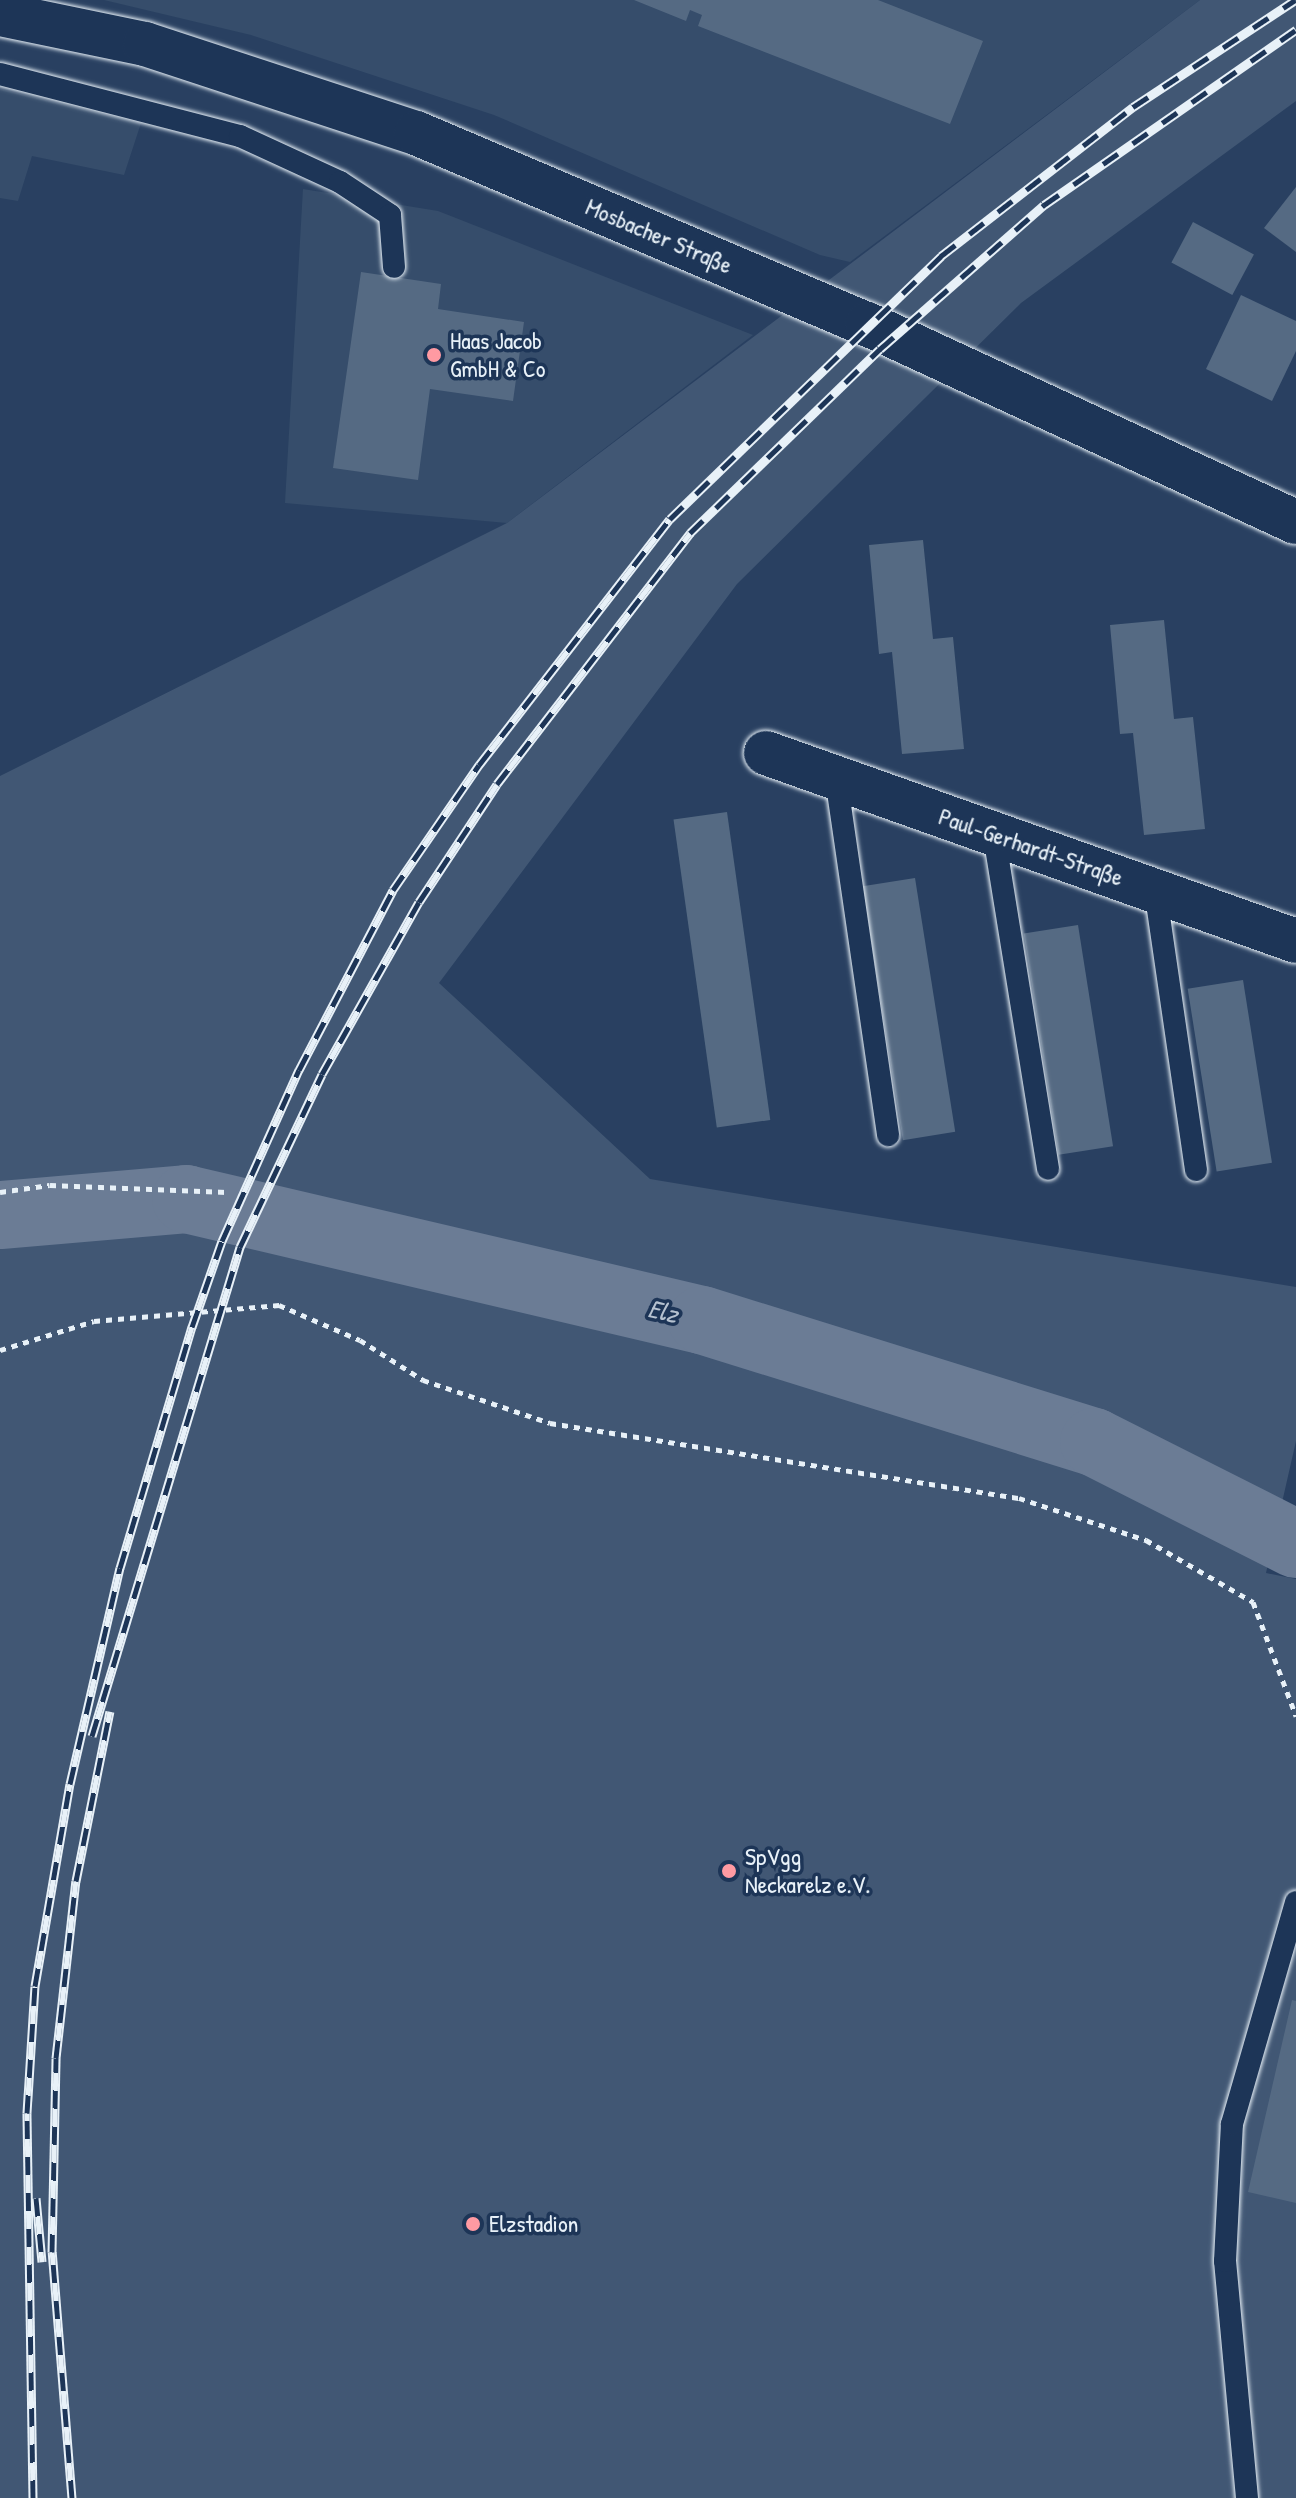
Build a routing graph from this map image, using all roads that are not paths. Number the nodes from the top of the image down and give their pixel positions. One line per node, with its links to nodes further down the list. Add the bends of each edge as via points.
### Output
1 (0, 14): 4 (street, Mosbacher Straße, via 145,44 416,133 867,324)
2 (0, 74): 3 (lane, via 240,136 340,182 390,215)
3 (394, 267)
4 (1296, 522)
5 (766, 753): 6 (street, Paul-Gerhardt-Straße)
6 (836, 778): 7 (street, Paul-Gerhardt-Straße); 10 (lane)
7 (994, 835): 8 (street, Paul-Gerhardt-Straße); 11 (lane)
8 (1155, 889): 9 (street, Paul-Gerhardt-Straße); 12 (lane)
9 (1296, 941)
10 (888, 1135)
11 (1048, 1169)
12 (1196, 1170)
13 (1296, 1902): 14 (lane, via 1232,2124 1225,2261)
14 (1247, 2498)

